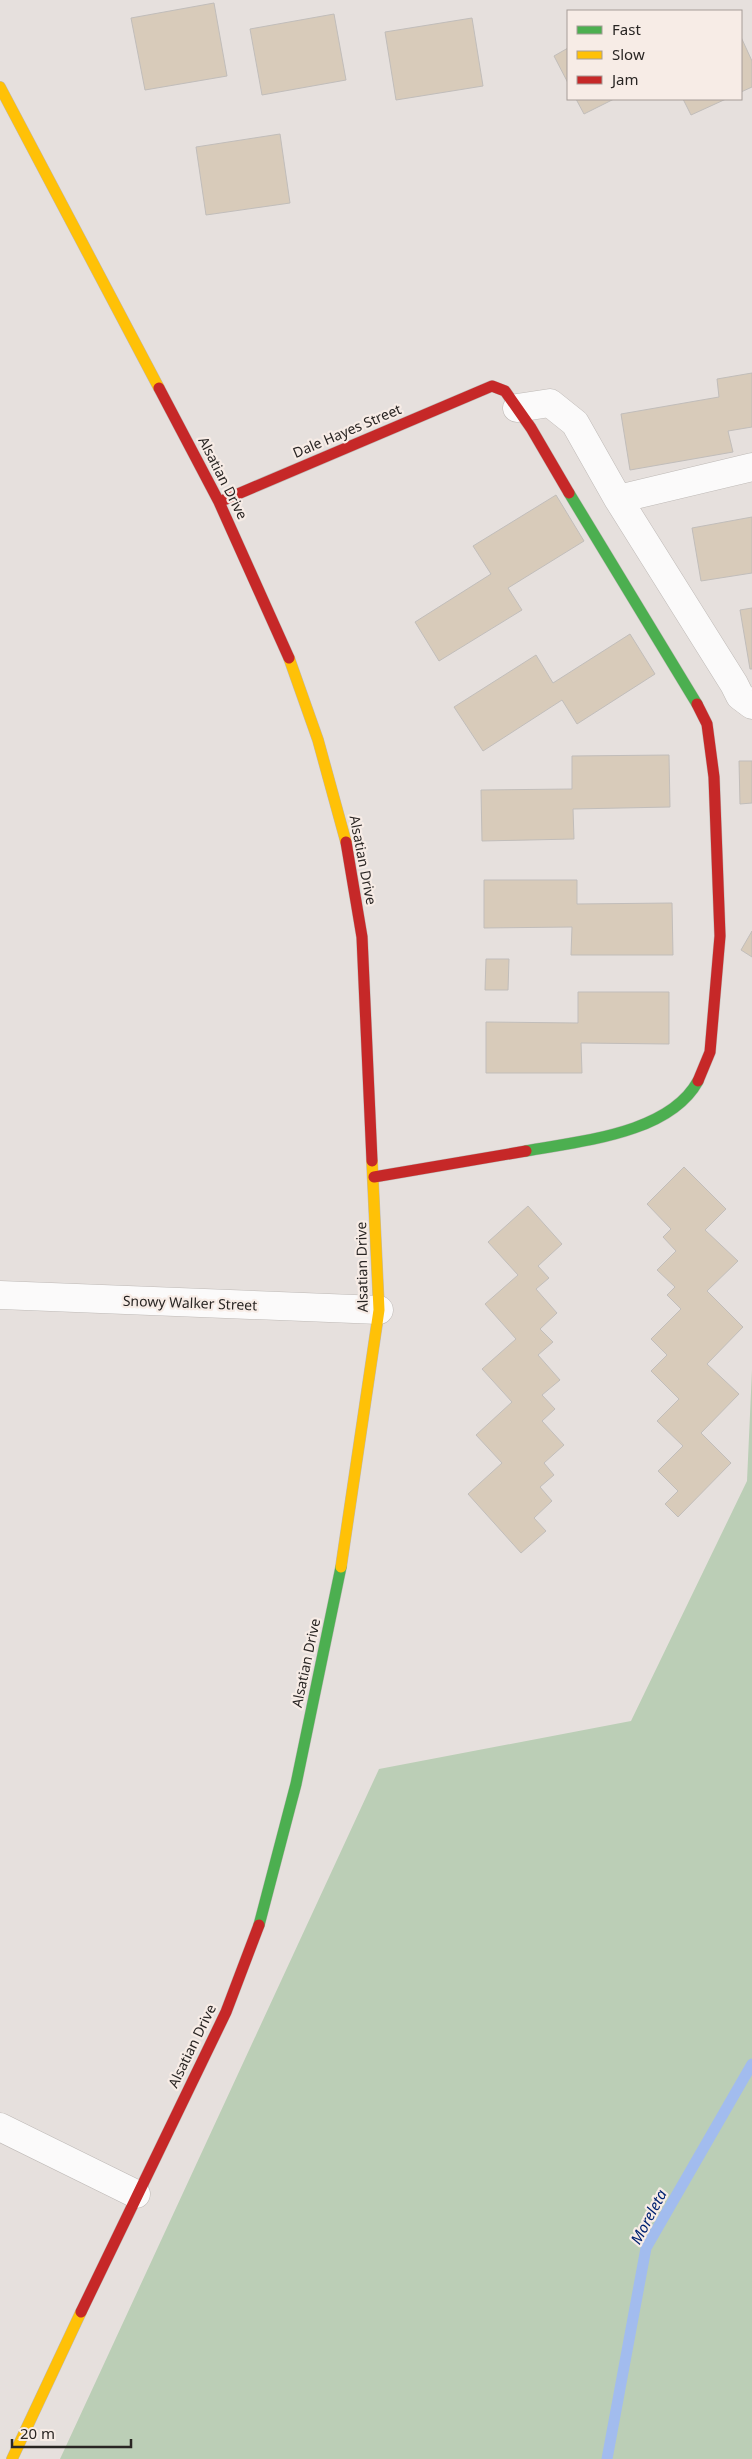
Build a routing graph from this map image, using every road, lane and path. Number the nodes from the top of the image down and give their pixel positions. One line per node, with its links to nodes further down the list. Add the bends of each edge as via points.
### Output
1 (0, 86): 5 (street, Alsatian Drive)
2 (517, 408): 4 (street, via 550,403 575,423); 5 (street, Dale Hayes Street, via 505,391 487,387); 7 (street, via 702,712 706,724 714,777 720,936 710,1052 690,1095 667,1113 639,1126 612,1136)
3 (752, 466): 4 (street)
4 (618, 499): 6 (street, via 740,696)
5 (219, 502): 7 (street, Alsatian Drive, via 284,644 318,740 346,844 362,937)
6 (752, 704)
7 (374, 1177): 9 (street, Alsatian Drive)
8 (0, 1295): 9 (street, Snowy Walker Street)
9 (379, 1310): 11 (street, Alsatian Drive, via 341,1570 271,1884 256,1938 226,2012)
10 (0, 2126): 11 (street)
11 (136, 2194): 12 (street, Alsatian Drive)
12 (12, 2459)

